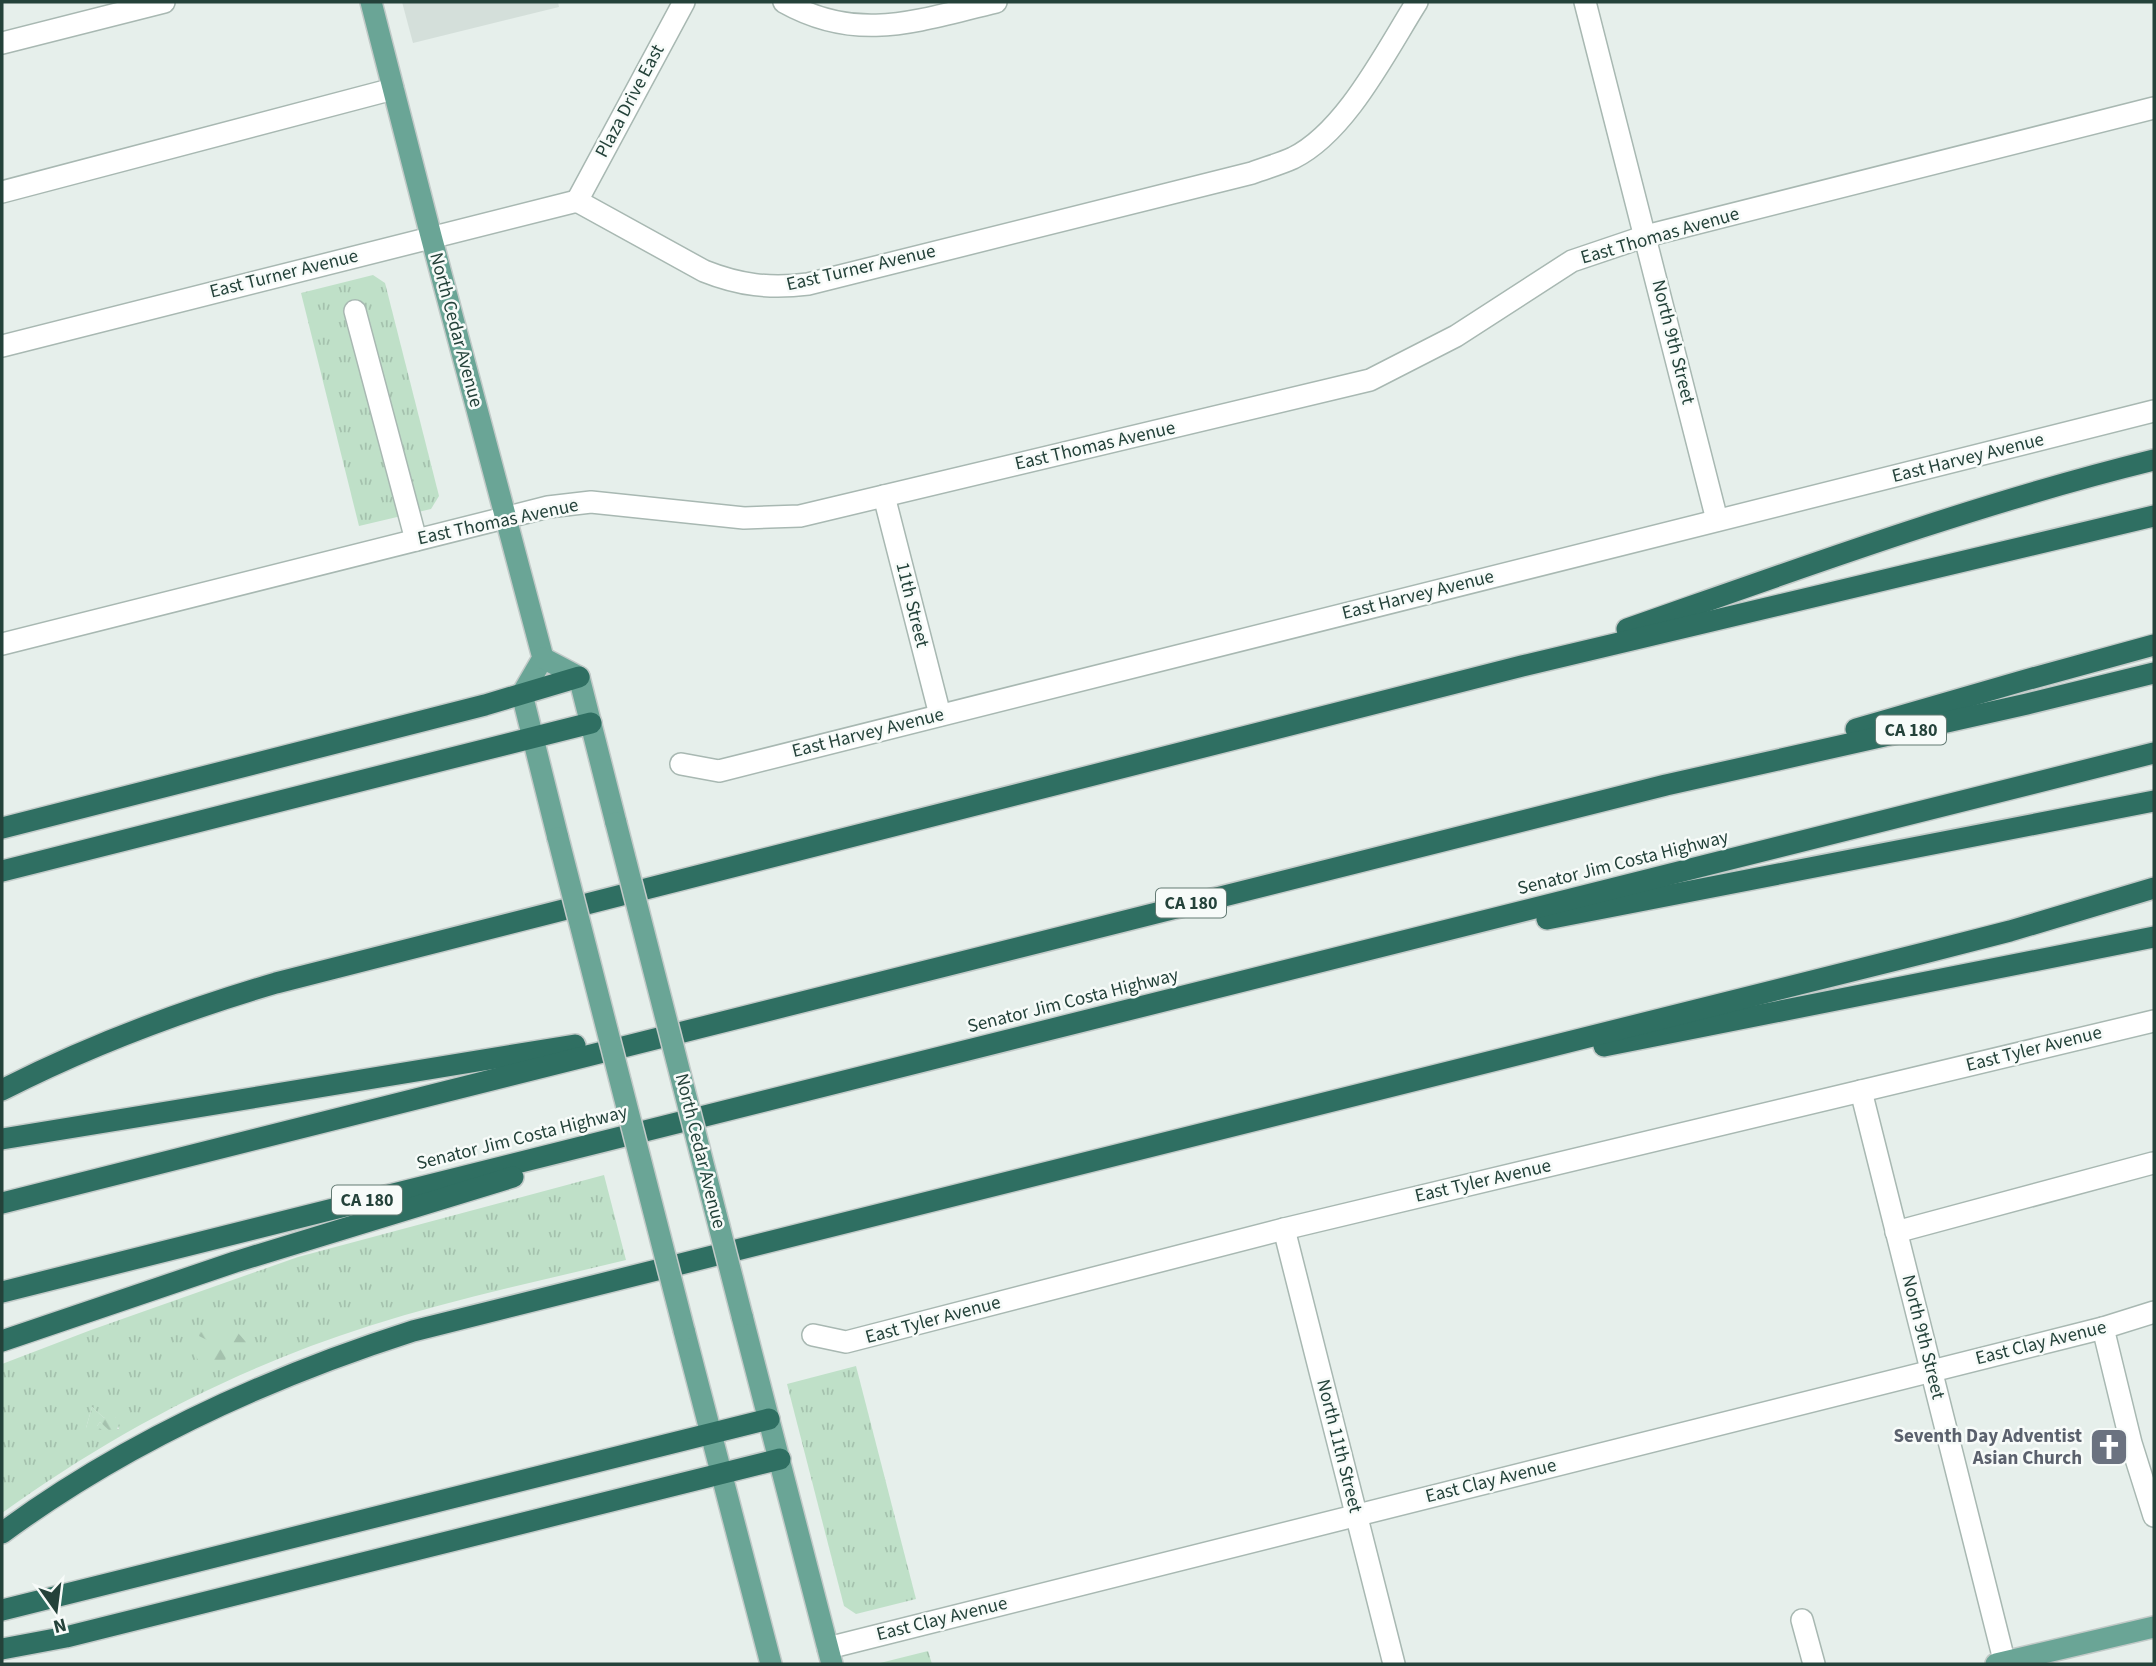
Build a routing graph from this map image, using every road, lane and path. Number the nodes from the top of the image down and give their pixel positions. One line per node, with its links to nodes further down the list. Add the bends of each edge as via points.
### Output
1 (164, 2): 8 (street)
2 (371, 2): 9 (main road, North Cedar Avenue)
3 (684, 2): 12 (street, Plaza Drive East)
4 (784, 2): 5 (street, via 832,22 864,27 899,24)
5 (996, 2)
6 (1417, 2): 12 (street, East Turner Avenue, via 1347,112 1294,157 1252,173 808,284 756,286 726,280)
7 (1585, 2): 14 (street, North 9th Street)
8 (2, 43)
9 (393, 89): 11 (street); 13 (main road, North Cedar Avenue)
10 (2154, 108): 14 (street, East Thomas Avenue)
11 (2, 192)
12 (577, 201): 13 (street, East Turner Avenue)
13 (430, 236): 16 (street, East Turner Avenue); 21 (main road, North Cedar Avenue)
14 (1646, 236): 19 (street, East Thomas Avenue, via 1572,261 1456,336 1370,380); 22 (street, North 9th Street)
15 (355, 310): 23 (street)
16 (2, 346)
17 (2154, 411): 22 (street, East Harvey Avenue)
18 (2154, 460): 27 (highway, via 1916,529)
19 (884, 496): 21 (street, East Thomas Avenue, via 800,516 744,518 591,502); 31 (street, 11th Street)
20 (2154, 516): 27 (highway)
21 (506, 517): 23 (street, East Thomas Avenue); 26 (main road, North Cedar Avenue)
22 (1717, 520): 31 (street, East Harvey Avenue)
23 (416, 540): 24 (street, East Thomas Avenue)
24 (2, 643)
25 (2154, 645): 36 (highway)
26 (543, 658): 29 (main road); 30 (main road)
27 (1521, 666): 45 (highway, via 276,983 145,1025)
28 (2154, 673): 36 (highway, CA 180)
29 (579, 677): 30 (highway); 32 (main road, North Cedar Avenue)
30 (522, 694): 33 (main road); 38 (highway)
31 (940, 715): 35 (street, East Harvey Avenue, via 719,771)
32 (591, 723): 33 (highway); 60 (main road, North Cedar Avenue, bridge)
33 (532, 738): 39 (highway); 61 (main road, bridge)
34 (2154, 753): 42 (highway, Senator Jim Costa Highway / CA 180)
35 (681, 764)
36 (1666, 785): 44 (highway, CA 180)
37 (2154, 801): 42 (highway)
38 (2, 828)
39 (2, 871)
40 (2154, 888): 47 (highway, via 1928,952)
41 (2154, 937): 47 (highway)
42 (1305, 967): 48 (highway, Senator Jim Costa Highway / CA 180)
43 (2154, 1021): 46 (street, East Tyler Avenue)
44 (715, 1022): 49 (highway); 51 (highway, CA 180)
45 (2, 1090)
46 (1861, 1091): 52 (street, East Tyler Avenue); 53 (street, North 9th Street)
47 (1338, 1099): 66 (highway, via 465,1317 370,1345 222,1402 152,1437)
48 (732, 1109): 54 (highway, Senator Jim Costa Highway / CA 180); 58 (highway, via 235,1262)
49 (2, 1139)
50 (2153, 1163): 53 (street)
51 (2, 1203)
52 (1284, 1228): 57 (street, East Tyler Avenue, via 846,1342); 64 (street, North 11th Street)
53 (1896, 1232): 59 (street, North 9th Street)
54 (2, 1292)
55 (2154, 1312): 56 (street, East Clay Avenue)
56 (2103, 1328): 59 (street, East Clay Avenue); 65 (street)
57 (813, 1335)
58 (2, 1342)
59 (1931, 1371): 64 (street, East Clay Avenue); 72 (street, North 9th Street)
60 (769, 1419): 61 (highway); 62 (main road, North Cedar Avenue)
61 (711, 1433): 63 (main road); 67 (highway)
62 (780, 1459): 63 (highway); 71 (main road, North Cedar Avenue)
63 (722, 1474): 70 (highway); 73 (main road)
64 (1357, 1515): 71 (street, East Clay Avenue); 74 (street, North 11th Street)
65 (2154, 1517)
66 (2, 1533)
67 (2, 1610)
68 (1802, 1620): 75 (street)
69 (2154, 1627): 72 (main road)
70 (2, 1650)
71 (830, 1656)
72 (2001, 1663)
73 (771, 1664)
74 (1394, 1664)
75 (1814, 1664)

